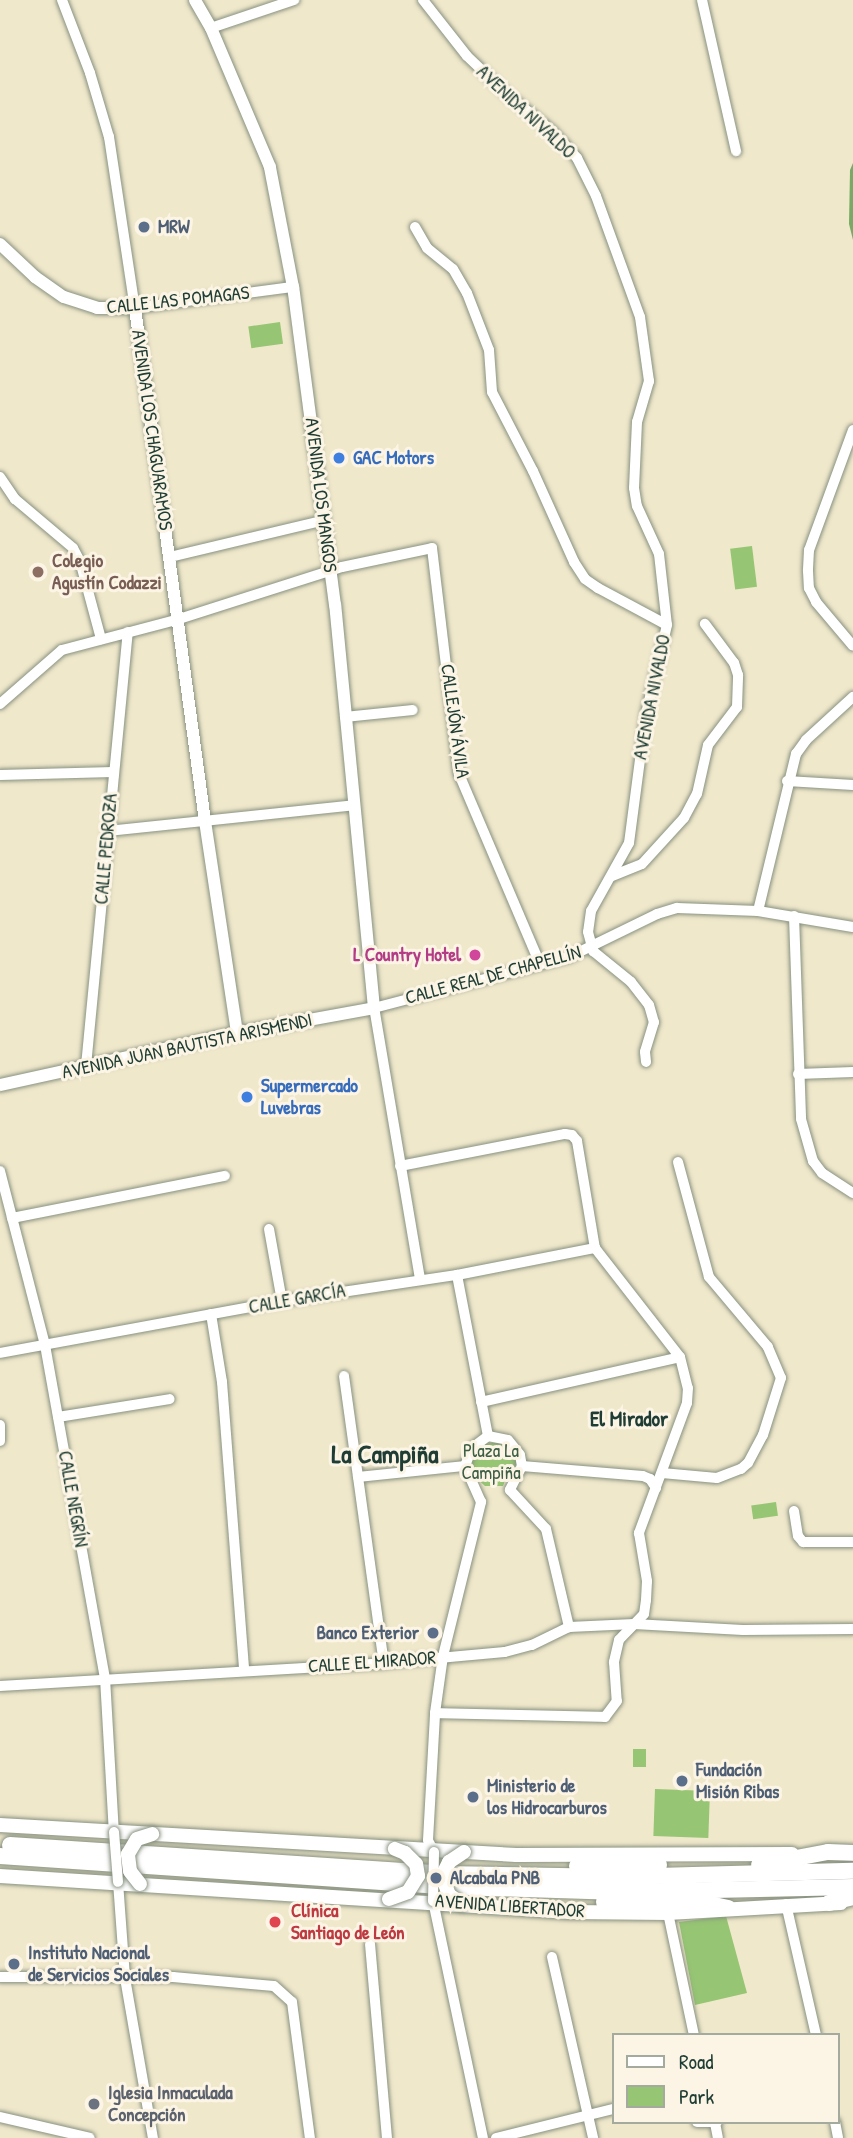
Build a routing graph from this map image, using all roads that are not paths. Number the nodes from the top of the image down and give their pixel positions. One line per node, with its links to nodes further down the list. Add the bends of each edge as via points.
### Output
1 (62, 0): 12 (street, AVENIDA LOS CHAGUARAMOS, via 108,136)
2 (195, 0): 7 (street, AVENIDA LOS MANGOS)
3 (294, 0): 6 (street)
4 (423, 0): 20 (street, AVENIDA NIVALDO, via 467,56 566,144 586,173 633,292 649,381 637,422 634,488 637,506 659,554)
5 (702, 0): 8 (street)
6 (282, 2): 7 (street)
7 (211, 29): 11 (street, AVENIDA LOS MANGOS, via 270,167)
8 (736, 150)
9 (415, 227): 20 (street, via 428,248 453,269 467,293 489,350 492,392 574,562 598,588)
10 (0, 244): 12 (street, CALLE LAS POMAGAS, via 64,297 97,308)
11 (293, 287): 12 (street, CALLE LAS POMAGAS); 15 (street, AVENIDA LOS MANGOS)
12 (135, 308): 16 (street, AVENIDA LOS CHAGUARAMOS)
13 (853, 430): 23 (street, via 808,550 808,572 816,602)
14 (0, 478): 22 (street, via 15,499 73,548)
15 (325, 520): 16 (street); 17 (street, AVENIDA LOS MANGOS)
16 (170, 557): 18 (street, AVENIDA LOS CHAGUARAMOS)
17 (331, 571): 18 (street); 27 (street, AVENIDA LOS MANGOS); 40 (street, CALLEJÓN ÁVILA, via 432,548 459,774)
18 (179, 620): 21 (street); 33 (street, AVENIDA LOS CHAGUARAMOS)
19 (705, 624): 35 (street, via 734,663 737,707 708,745 697,794 684,818 642,864)
20 (667, 625): 35 (street, AVENIDA NIVALDO, via 647,704 629,843)
21 (128, 632): 22 (street); 28 (street, CALLE PEDROZA)
22 (101, 639): 25 (street, via 52,656)
23 (853, 646)
24 (853, 697): 30 (street, via 806,740)
25 (0, 704)
26 (413, 710): 27 (street)
27 (345, 717): 32 (street, AVENIDA LOS MANGOS)
28 (113, 772): 29 (street); 34 (street, CALLE PEDROZA)
29 (0, 775)
30 (787, 781): 31 (street); 36 (street)
31 (853, 785)
32 (354, 805): 33 (street); 41 (street, AVENIDA LOS MANGOS)
33 (205, 821): 34 (street); 42 (street, AVENIDA LOS CHAGUARAMOS)
34 (108, 831): 44 (street, CALLE PEDROZA)
35 (612, 876): 39 (street, AVENIDA NIVALDO, via 591,911 588,932)
36 (758, 911): 37 (street, CALLE REAL DE CHAPELLÍN); 39 (street, CALLE REAL DE CHAPELLÍN, via 666,910)
37 (794, 916): 38 (street, CALLE REAL DE CHAPELLÍN); 46 (street)
38 (853, 928)
39 (592, 948): 40 (street, CALLE REAL DE CHAPELLÍN); 43 (street, via 631,982 649,1005 654,1022)
40 (540, 964): 41 (street, CALLE REAL DE CHAPELLÍN)
41 (374, 1008): 42 (street, AVENIDA JUAN BAUTISTA ARISMENDI); 49 (street)
42 (237, 1033): 44 (street, AVENIDA JUAN BAUTISTA ARISMENDI)
43 (646, 1062)
44 (86, 1066): 47 (street, AVENIDA JUAN BAUTISTA ARISMENDI)
45 (853, 1072): 46 (street)
46 (798, 1074): 52 (street, via 801,1119 813,1161 822,1173)
47 (0, 1085)
48 (678, 1162): 72 (street, via 709,1277 768,1347 781,1378 763,1435 741,1469 717,1478)
49 (400, 1166): 55 (street, via 572,1135); 57 (street)
50 (0, 1171): 53 (street, CALLE NEGRÍN)
51 (225, 1176): 53 (street)
52 (853, 1193)
53 (12, 1218): 60 (street, CALLE NEGRÍN)
54 (269, 1229): 58 (street)
55 (595, 1248): 56 (street, CALLE GARCÍA); 62 (street)
56 (457, 1275): 57 (street, CALLE GARCÍA); 65 (street)
57 (420, 1279): 58 (street, CALLE GARCÍA)
58 (282, 1301): 59 (street, CALLE GARCÍA)
59 (211, 1314): 60 (street, CALLE GARCÍA); 82 (street, via 222,1382)
60 (45, 1345): 61 (street, CALLE GARCÍA); 66 (street, CALLE NEGRÍN)
61 (0, 1353)
62 (680, 1357): 65 (street); 72 (street, via 687,1403)
63 (344, 1376): 73 (street)
64 (170, 1399): 66 (street)
65 (481, 1402): 68 (street)
66 (58, 1417): 83 (street, CALLE NEGRÍN)
67 (0, 1425): 69 (street)
68 (488, 1436): 70 (street, via 472,1448); 71 (street, via 508,1440)
69 (0, 1441)
70 (465, 1466): 73 (street); 80 (street, via 481,1502)
71 (522, 1466): 74 (street, via 643,1476); 78 (street, via 510,1490 546,1529)
72 (662, 1473): 74 (street)
73 (358, 1477): 81 (street)
74 (656, 1488): 77 (street, via 639,1533 646,1600 644,1614)
75 (794, 1511): 76 (street, via 803,1542)
76 (853, 1542)
77 (634, 1624): 78 (street, CALLE EL MIRADOR); 79 (street, CALLE EL MIRADOR, via 743,1630); 85 (street, via 620,1640 614,1662 617,1701 605,1717)
78 (569, 1627): 80 (street, CALLE EL MIRADOR, via 505,1652)
79 (853, 1629)
80 (443, 1656): 81 (street, CALLE EL MIRADOR); 85 (street)
81 (384, 1663): 82 (street, CALLE EL MIRADOR)
82 (244, 1670): 83 (street, CALLE EL MIRADOR)
83 (105, 1678): 84 (street, CALLE EL MIRADOR); 87 (street, CALLE NEGRÍN)
84 (0, 1686)
85 (435, 1713): 92 (street, via 428,1840)
86 (0, 1825): 87 (main road)
87 (114, 1832): 88 (main road); 99 (street, CALLE NEGRÍN, bridge)
88 (152, 1834): 90 (main road); 100 (main road, bridge, via 137,1839 128,1854 130,1871)
89 (0, 1844): 97 (main road, AVENIDA LIBERTADOR)
90 (395, 1849): 92 (main road); 103 (main road, bridge, via 412,1860 418,1876 408,1892)
91 (853, 1851): 93 (main road)
92 (434, 1852): 94 (main road); 105 (street, bridge)
93 (828, 1852): 94 (main road, via 669,1856); 97 (main road, via 766,1865 517,1867)
94 (464, 1853): 106 (main road, bridge, via 449,1862 442,1876 449,1895)
95 (0, 1856): 101 (main road, AVENIDA LIBERTADOR)
96 (853, 1871): 97 (main road, AVENIDA LIBERTADOR, via 618,1877)
97 (472, 1875)
98 (0, 1876): 99 (main road, AVENIDA LIBERTADOR)
99 (118, 1882): 100 (main road, AVENIDA LIBERTADOR); 114 (street)
100 (140, 1884): 103 (main road, AVENIDA LIBERTADOR)
101 (456, 1887): 102 (main road, AVENIDA LIBERTADOR, via 620,1892); 109 (main road, via 488,1894 700,1902)
102 (853, 1887)
103 (389, 1899): 105 (main road, AVENIDA LIBERTADOR)
104 (853, 1900): 107 (main road)
105 (433, 1901): 106 (main road, AVENIDA LIBERTADOR); 124 (street)
106 (462, 1903): 110 (main road, AVENIDA LIBERTADOR, via 570,1912)
107 (829, 1903): 108 (main road, AVENIDA LIBERTADOR)
108 (786, 1904): 109 (main road, AVENIDA LIBERTADOR); 116 (street)
109 (728, 1908): 110 (main road, AVENIDA LIBERTADOR)
110 (668, 1913): 115 (street)
111 (370, 1944): 123 (street)
112 (552, 1957): 118 (street)
113 (0, 1977): 114 (street)
114 (125, 1978): 121 (street); 122 (street, via 260,1983 288,1995)
115 (694, 2033)
116 (816, 2033)
117 (612, 2109): 118 (street)
118 (587, 2115): 125 (street); 126 (street)
119 (0, 2117): 120 (street)
120 (90, 2138)
121 (153, 2138)
122 (310, 2138)
123 (387, 2138)
124 (483, 2138)
125 (496, 2138)
126 (593, 2138)

